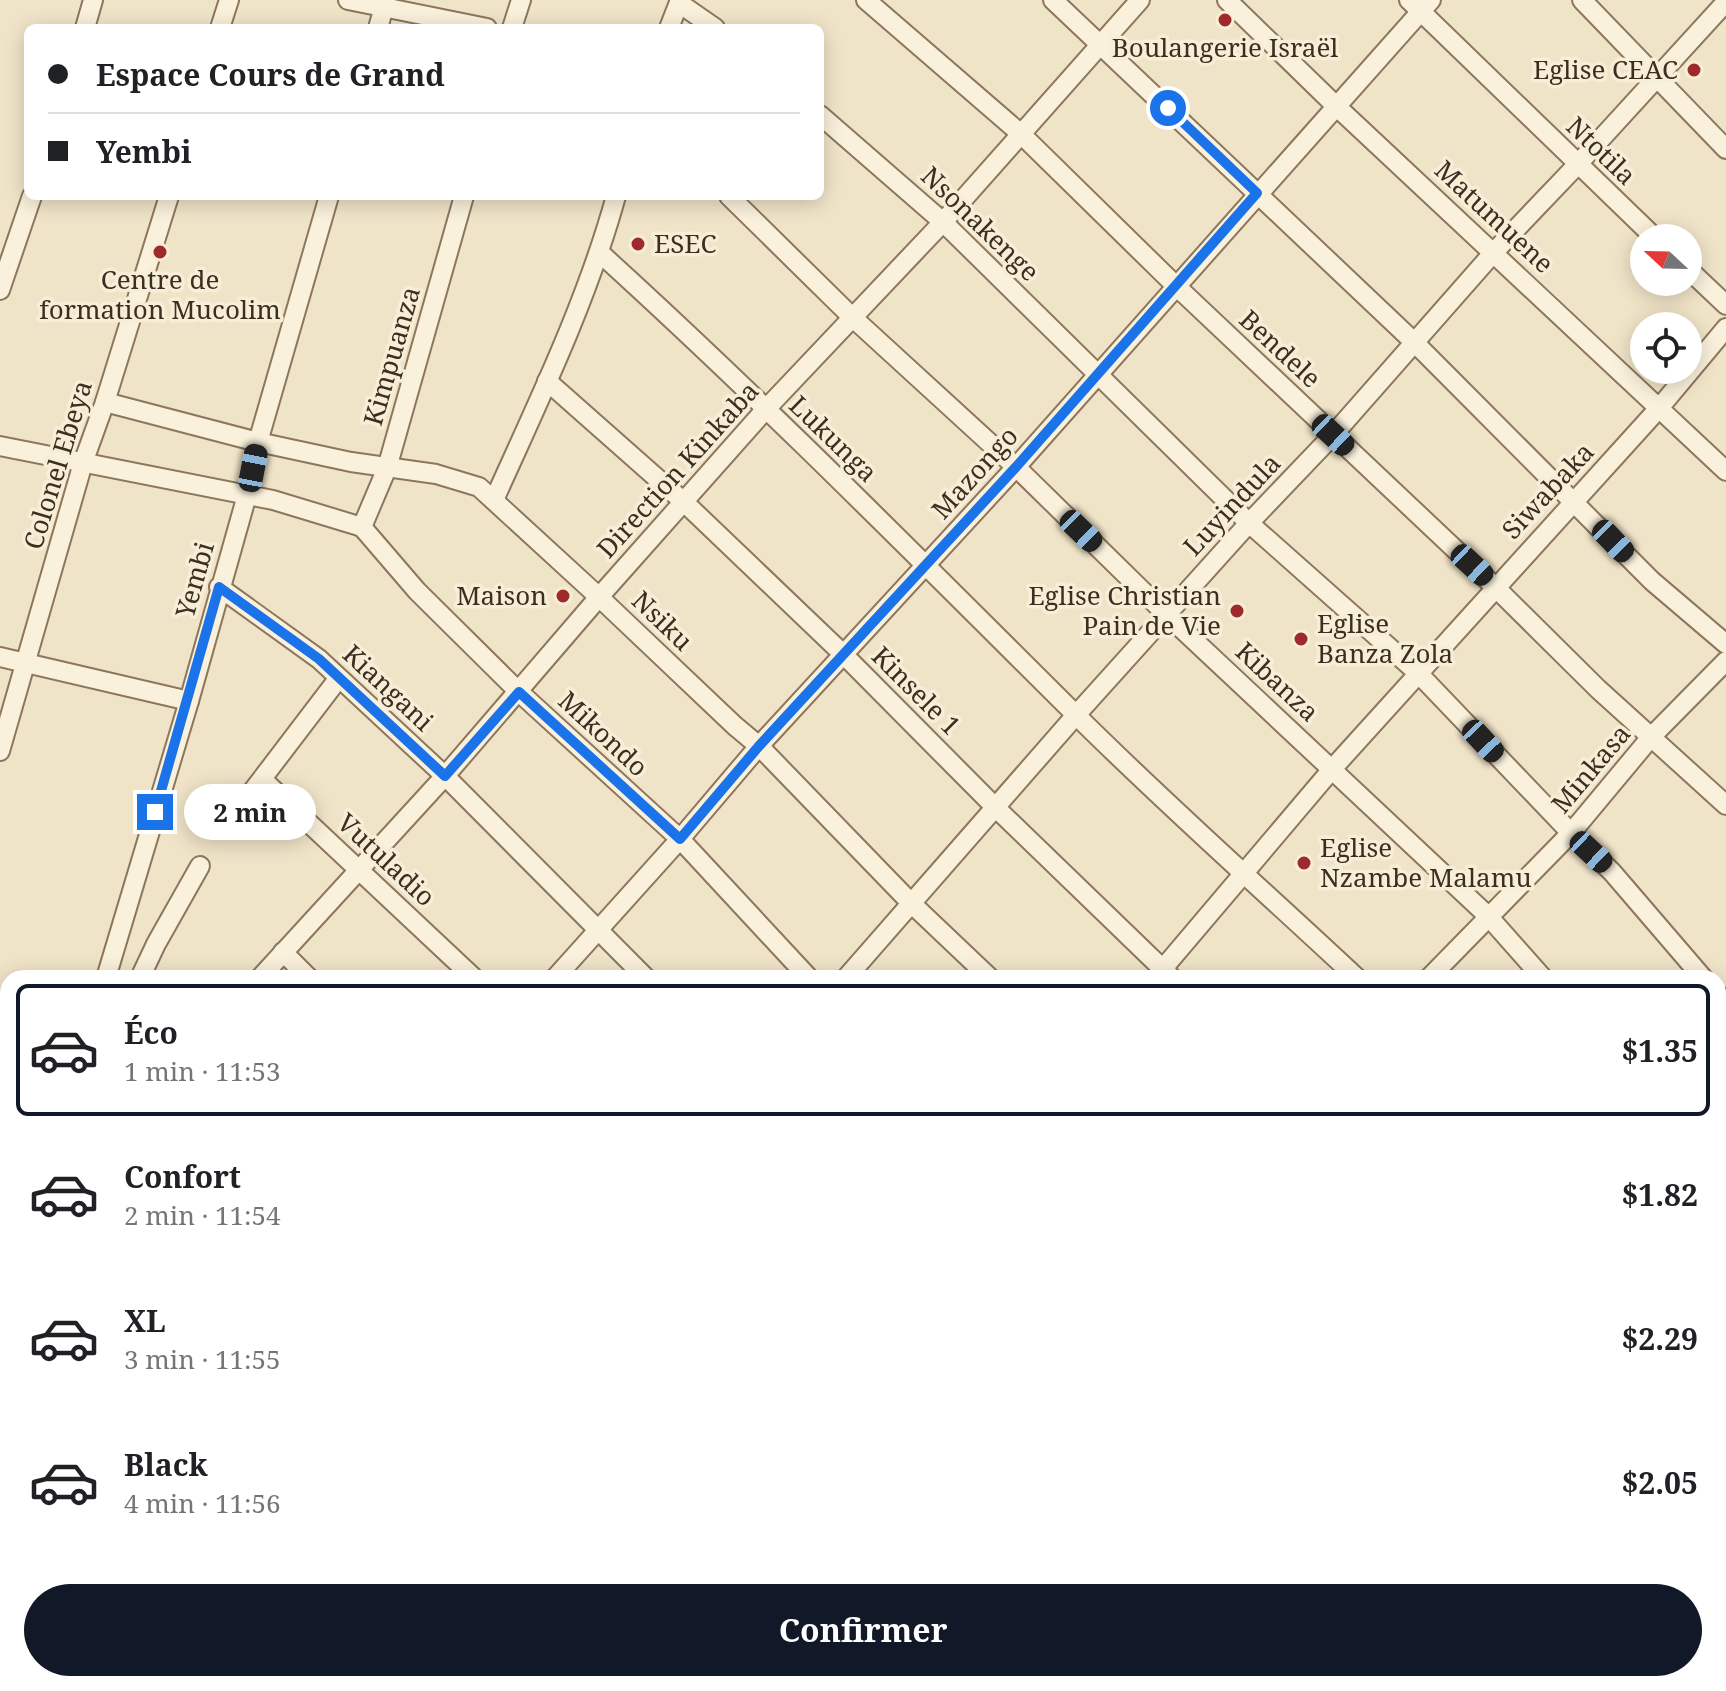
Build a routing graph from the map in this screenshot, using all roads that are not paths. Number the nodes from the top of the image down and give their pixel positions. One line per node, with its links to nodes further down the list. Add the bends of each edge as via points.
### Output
1 (93, 0): 14 (street)
2 (229, 0): 15 (street)
3 (348, 0): 12 (street)
4 (521, 0): 18 (street)
5 (866, 0): 25 (street, Bendele)
6 (1053, 0): 21 (street)
7 (1140, 0): 21 (street, Direction Kinkaba)
8 (1227, 0): 23 (street, Matumuene)
9 (1582, 0): 22 (street)
10 (680, 1): 19 (street); 20 (street)
11 (1726, 2): 22 (street, Luyindula)
12 (385, 4): 16 (street); 17 (street)
13 (1420, 4): 23 (street, Mazongo); 27 (street, Ntotila)
14 (86, 24)
15 (221, 24)
16 (379, 24)
17 (470, 24)
18 (513, 24)
19 (671, 24)
20 (710, 24)
21 (1100, 44): 25 (street, Direction Kinkaba); 28 (street)
22 (1657, 75): 26 (street); 27 (street, Luyindula)
23 (1336, 106): 28 (street, Mazongo); 37 (street, Matumuene)
24 (824, 118): 35 (street, Nsonakenge)
25 (1021, 134): 35 (street, Direction Kinkaba); 40 (street, Bendele)
26 (1726, 149)
27 (1577, 165): 36 (street, Ntotila); 37 (street, Luyindula)
28 (1257, 193): 40 (street, Mazongo); 45 (street)
29 (31, 200): 41 (street)
30 (168, 200): 48 (street, Colonel Ebeya)
31 (328, 200): 52 (street, Yembi)
32 (463, 200): 56 (street, Kimpuanza)
33 (615, 200): 38 (street)
34 (733, 200): 43 (street, Kibanza)
35 (943, 222): 43 (street, Direction Kinkaba); 46 (street, Nsonakenge)
36 (1640, 224)
37 (1494, 252): 45 (street, Luyindula); 49 (street, Matumuene)
38 (600, 253): 47 (street); 50 (street, Lukunga)
39 (1702, 282): 42 (street)
40 (1175, 285): 46 (street, Mazongo); 51 (street, Bendele)
41 (0, 290)
42 (1726, 305)
43 (852, 317): 50 (street, Direction Kinkaba); 55 (street, Kibanza)
44 (1726, 328): 49 (street, Siwabaka)
45 (1415, 343): 51 (street, Luyindula); 60 (street)
46 (1097, 376): 55 (street, Mazongo); 62 (street, Nsonakenge)
47 (547, 381): 59 (street); 61 (street, Kinsele 1)
48 (105, 402): 52 (street, Nsiku); 54 (street, Colonel Ebeya)
49 (1660, 407): 57 (street, Matumuene); 60 (street, Siwabaka)
50 (765, 410): 61 (street, Direction Kinkaba); 64 (street, Lukunga)
51 (1333, 435): 62 (street, Luyindula); 66 (street, Bendele)
52 (258, 442): 56 (street, Nsiku); 58 (street, Yembi)
53 (0, 446): 54 (street)
54 (83, 463): 58 (street); 73 (street, Colonel Ebeya)
55 (1016, 467): 64 (street, Mazongo); 68 (street, Kibanza)
56 (387, 468): 59 (street, Nsiku, via 436,474 479,487); 63 (street, Kimpuanza)
57 (1726, 471)
58 (247, 495): 63 (street); 65 (street, Yembi)
59 (494, 500): 67 (street, Nsiku)
60 (1574, 501): 66 (street, Siwabaka); 69 (street, via 1652,581)
61 (685, 503): 67 (street, Direction Kinkaba); 70 (street, Kinsele 1)
62 (1249, 523): 68 (street, Luyindula); 74 (street, Nsonakenge)
63 (362, 527): 76 (street, Mikondo, via 417,591)
64 (927, 564): 70 (street, Mazongo); 78 (street, Lukunga)
65 (219, 587): 75 (street, Kiangani, via 319,659); 77 (street, Yembi)
66 (1495, 587): 74 (street, Siwabaka); 79 (street, Bendele)
67 (599, 597): 76 (street, Direction Kinkaba); 80 (street, Nsiku)
68 (1167, 615): 78 (street, Luyindula); 82 (street, Kibanza)
69 (1726, 644)
70 (843, 654): 80 (street, Mazongo); 87 (street, Kinsele 1)
71 (0, 657): 73 (street)
72 (1726, 661): 79 (street, Minkasa)
73 (25, 663): 77 (street); 81 (street, Colonel Ebeya)
74 (1418, 673): 82 (street, Siwabaka); 88 (street, Nsonakenge)
75 (338, 679): 83 (street, Kiangani); 84 (street)
76 (519, 692): 83 (street, Direction Kinkaba); 89 (street, Mikondo)
77 (189, 701): 97 (street, Yembi)
78 (1076, 715): 87 (street, Luyindula); 92 (street, Lukunga)
79 (1651, 737): 86 (street, Bendele); 88 (street, Minkasa)
80 (759, 746): 89 (street, Mazongo); 93 (street, Nsiku)
81 (0, 751)
82 (1333, 768): 92 (street, Siwabaka); 94 (street, Kibanza)
83 (445, 776): 91 (street, Direction Kinkaba); 95 (street, Kiangani)
84 (263, 780): 85 (street); 91 (street, Vutuladio)
85 (245, 801)
86 (1726, 805)
87 (995, 807): 93 (street, Luyindula); 107 (street, Kinsele 1)
88 (1571, 833): 94 (street, Minkasa); 112 (street, Nsonakenge)
89 (680, 839): 95 (street, Mazongo); 104 (street, Mikondo)
90 (200, 866): 98 (street)
91 (358, 868): 96 (street, Direction Kinkaba); 101 (street, Vutuladio)
92 (1243, 872): 108 (street, Siwabaka); 109 (street, Lukunga)
93 (911, 903): 105 (street, Luyindula); 106 (street, Nsiku)
94 (1488, 916): 110 (street, Minkasa); 111 (street, Kibanza)
95 (598, 929): 102 (street, Mazongo); 103 (street, Kiangani)
96 (283, 952): 99 (street, Direction Kinkaba); 100 (street)
97 (108, 970)
98 (144, 970)
99 (267, 970)
100 (301, 970)
101 (466, 970)
102 (562, 970)
103 (638, 970)
104 (802, 970)
105 (853, 970)
106 (982, 970)
107 (1158, 970)
108 (1167, 970)
109 (1348, 970)
110 (1437, 970)
111 (1536, 970)
112 (1696, 970)

